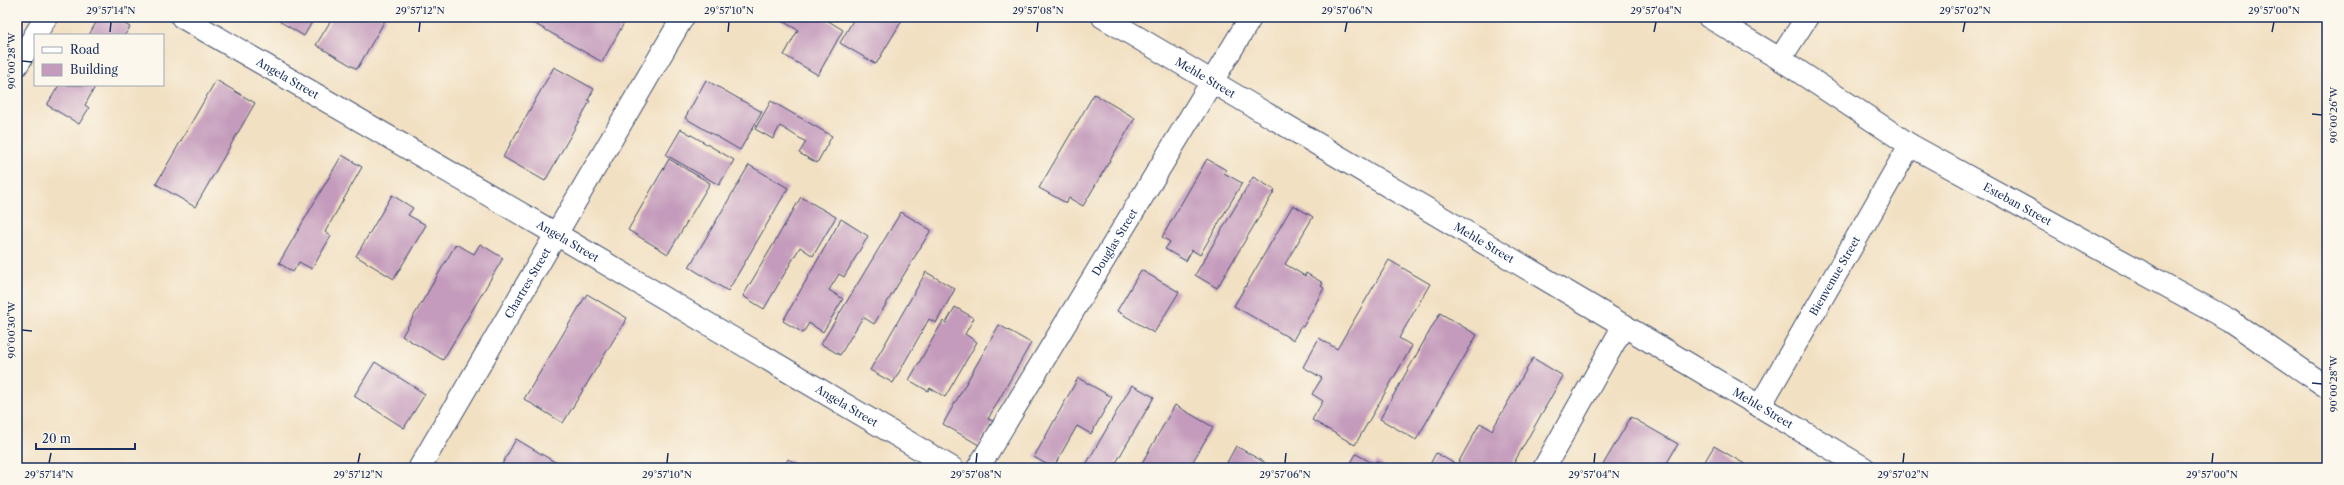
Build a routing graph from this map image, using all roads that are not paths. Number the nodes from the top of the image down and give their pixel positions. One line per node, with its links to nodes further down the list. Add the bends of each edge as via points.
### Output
1 (46, 17): 8 (street)
2 (182, 17): 14 (street, Angela Street)
3 (683, 17): 14 (street, Chartres Street)
4 (1104, 17): 12 (street, Mehle Street)
5 (1251, 17): 12 (street, Douglas Street)
6 (1709, 17): 10 (street, Esteban Street)
7 (1808, 17): 10 (street)
8 (36, 34)
9 (34, 37): 11 (street)
10 (1780, 59): 13 (street, Esteban Street)
11 (17, 65)
12 (1212, 81): 15 (street, Mehle Street); 20 (street, Douglas Street)
13 (1910, 145): 16 (street, Esteban Street, via 2229,320); 17 (street, Bienvenue Street)
14 (556, 234): 18 (street, Chartres Street); 19 (street, Angela Street)
15 (1624, 325): 17 (street, Mehle Street); 21 (street)
16 (2327, 387)
17 (1760, 406): 22 (street, Mehle Street)
18 (420, 467)
19 (952, 468)
20 (978, 468)
21 (1544, 468)
22 (1864, 468)

